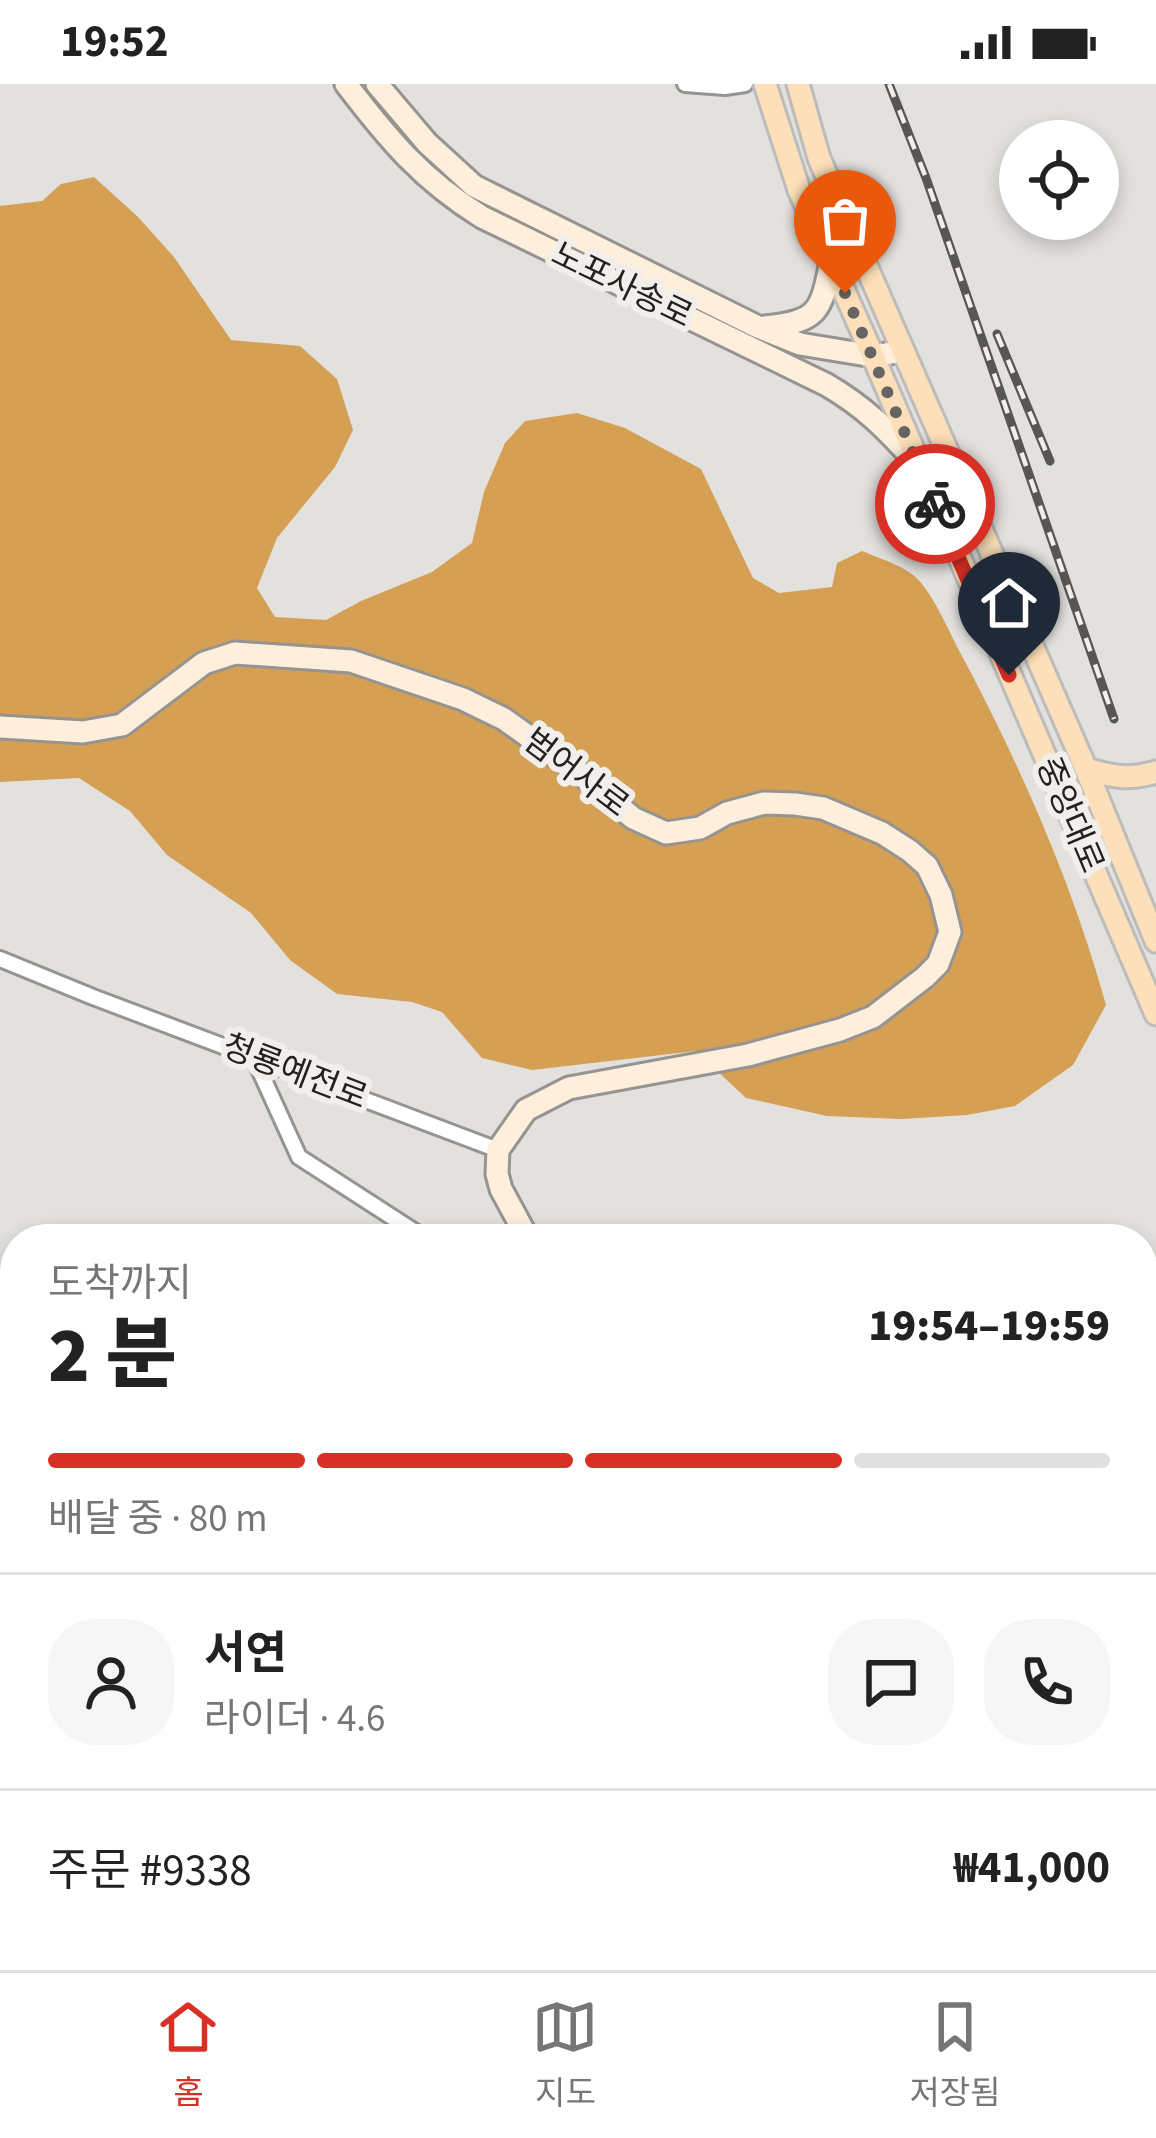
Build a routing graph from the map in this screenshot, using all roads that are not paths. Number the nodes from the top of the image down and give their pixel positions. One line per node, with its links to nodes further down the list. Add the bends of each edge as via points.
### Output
1 (346, 84): 11 (street, 노포사송로, via 400,151 460,203 855,402)
2 (377, 84): 8 (street, 노포사송로, via 474,187)
3 (685, 84): 4 (street)
4 (745, 84)
5 (764, 84): 7 (main road, 중앙대로)
6 (798, 84): 9 (main road, 중앙대로, via 819,158)
7 (831, 261): 8 (street, via 812,314 801,323); 10 (main road, 중앙대로)
8 (758, 327): 10 (street, 노포사송로, via 800,344)
9 (903, 351): 10 (street, 노포사송로); 13 (main road, 중앙대로)
10 (873, 356): 11 (main road, 중앙대로)
11 (917, 463): 17 (main road, 중앙대로)
12 (0, 727): 19 (street, 범어사로, via 83,732 122,725 204,663 235,653 351,661 504,719 633,818 666,832 764,803 795,804 882,833 927,866 950,932 938,964 873,1017 748,1055 568,1088 526,1110)
13 (1086, 769): 14 (main road, via 1116,778); 15 (main road, 중앙대로)
14 (1156, 772)
15 (1156, 941)
16 (0, 960): 18 (street, 청룡예전로)
17 (1156, 1014)
18 (253, 1056): 19 (street, 청룡예전로); 20 (street, via 299,1157)
19 (499, 1150): 21 (street, via 501,1189)
20 (403, 1224)
21 (520, 1224)

